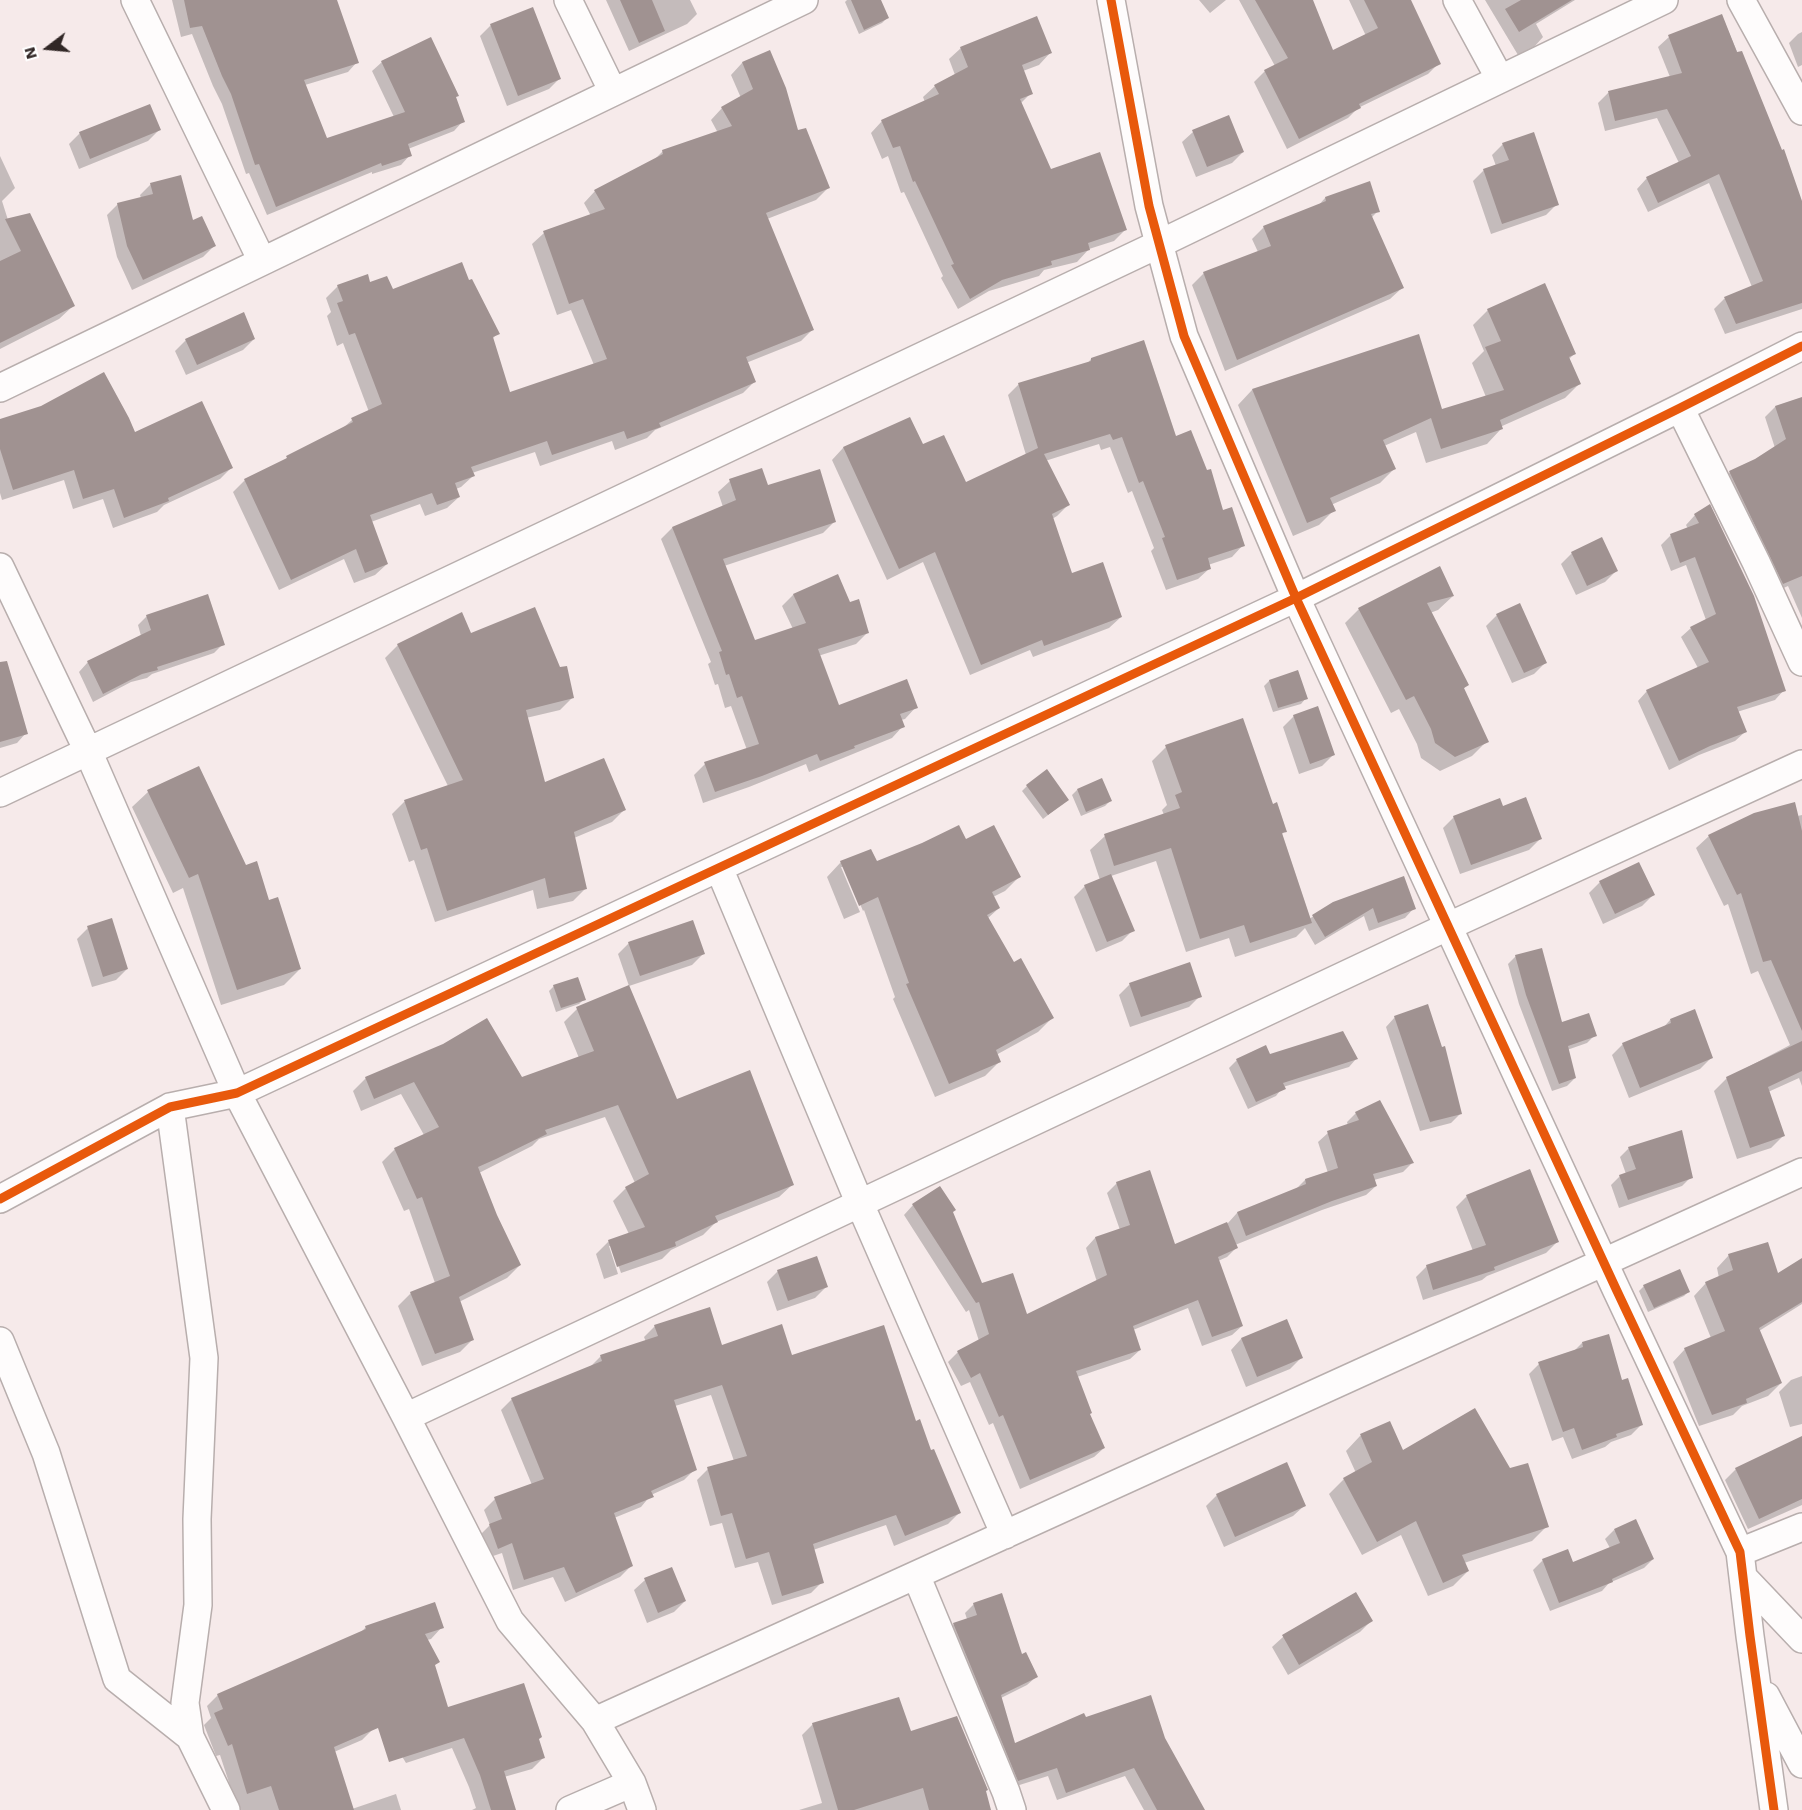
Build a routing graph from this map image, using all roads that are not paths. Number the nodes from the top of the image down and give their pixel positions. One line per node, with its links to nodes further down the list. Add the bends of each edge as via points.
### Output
1 (135, 0): 12 (street)
2 (568, 0): 9 (street)
3 (804, 0): 9 (street)
4 (1111, 0): 11 (street)
5 (1457, 0): 8 (street)
6 (1664, 0): 8 (street)
7 (1741, 0): 10 (street)
8 (1500, 79): 11 (street)
9 (613, 92): 12 (street)
10 (1802, 111)
11 (1159, 244): 17 (street, via 1184,336); 19 (street)
12 (262, 261): 14 (street)
13 (1802, 346): 15 (street)
14 (0, 388)
15 (1680, 408): 17 (street); 18 (street)
16 (0, 567): 19 (street)
17 (1296, 598): 22 (street); 23 (street)
18 (1802, 662)
19 (88, 751): 21 (street); 24 (street)
20 (1802, 764): 23 (street)
21 (0, 793)
22 (719, 868): 24 (street); 28 (street)
23 (1449, 926): 28 (street); 29 (street)
24 (237, 1093): 25 (street); 31 (street)
25 (170, 1107): 27 (street); 39 (street, via 204,1358 197,1519 198,1605 185,1703)
26 (1802, 1172): 29 (street)
27 (0, 1199)
28 (860, 1203): 31 (street); 33 (street)
29 (1604, 1261): 33 (street); 34 (street)
30 (0, 1341): 39 (street, via 46,1454 117,1679)
31 (406, 1417): 38 (street, via 510,1622)
32 (1802, 1527): 34 (street)
33 (1005, 1535): 35 (street)
34 (1742, 1565): 36 (street); 37 (street)
35 (916, 1575): 38 (street); 45 (street)
36 (1802, 1639)
37 (1757, 1680): 40 (street); 46 (street)
38 (595, 1721): 41 (street)
39 (190, 1737): 42 (street)
40 (1802, 1764)
41 (633, 1783): 43 (street); 44 (street)
42 (226, 1810)
43 (570, 1810)
44 (642, 1810)
45 (1012, 1810)
46 (1774, 1810)

